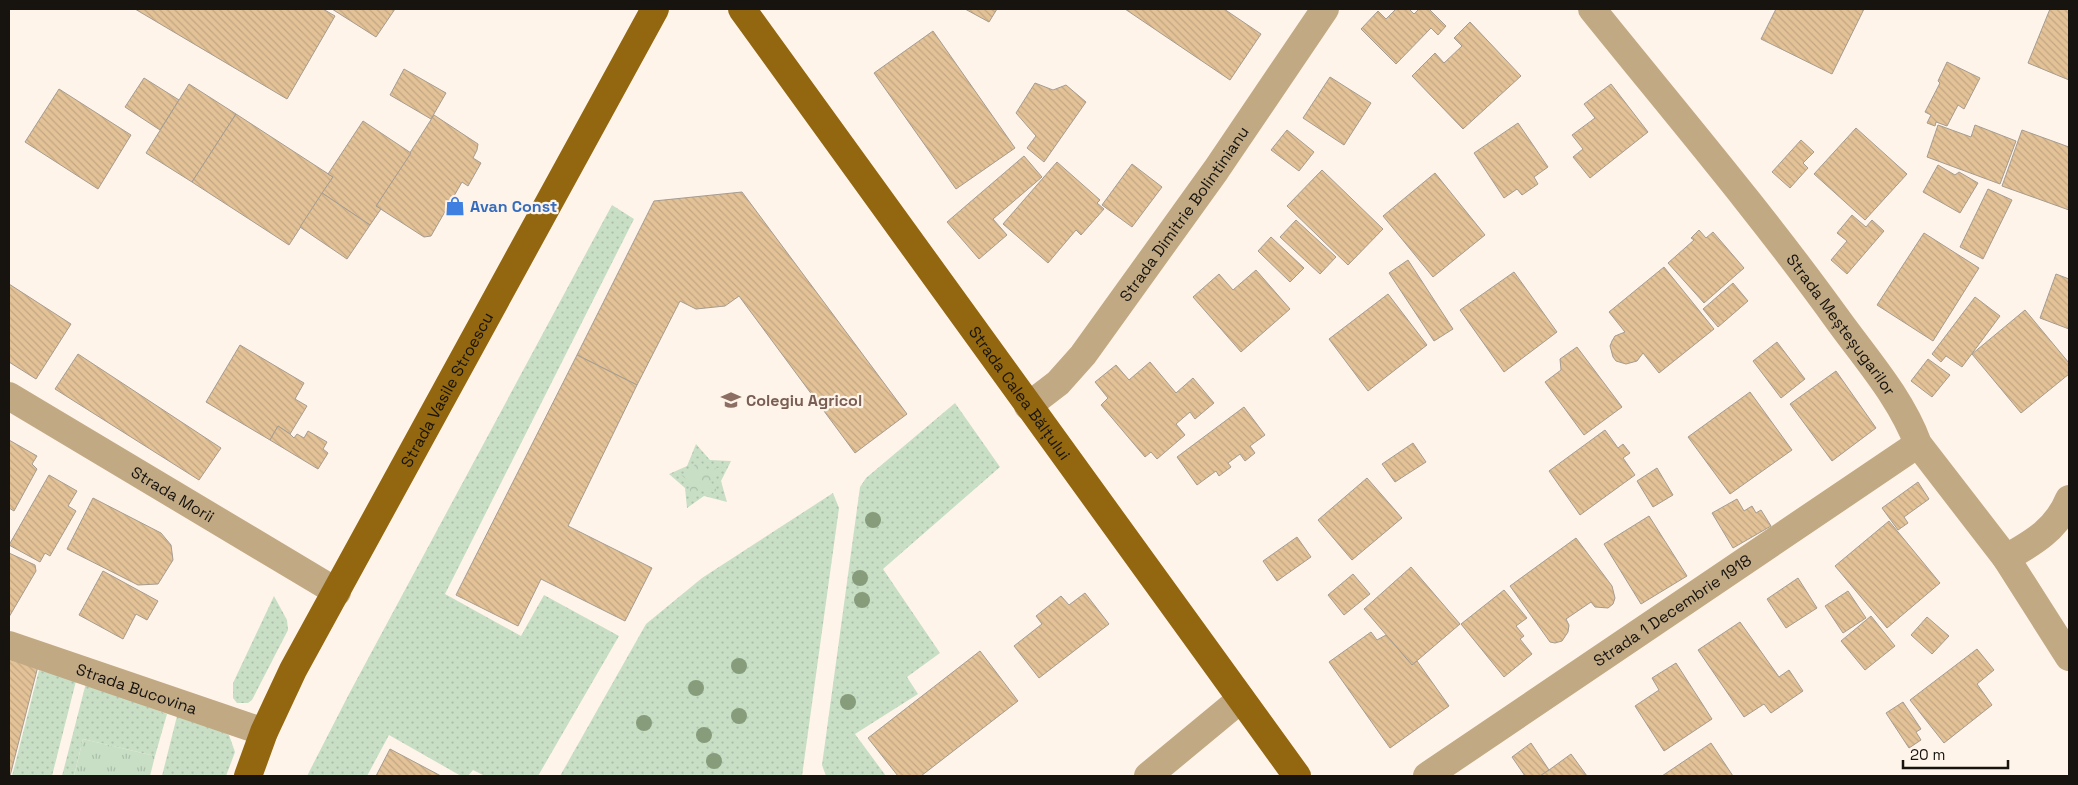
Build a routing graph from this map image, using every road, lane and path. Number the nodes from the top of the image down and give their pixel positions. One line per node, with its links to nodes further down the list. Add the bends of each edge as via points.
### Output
1 (655, 9): 10 (main road, Strada Vasile Stroescu)
2 (742, 9): 6 (main road, Strada Calea Bălțului)
3 (1325, 9): 6 (street, Strada Dimitrie Bolintinianu, via 1216,170 1083,355 1058,383)
4 (1592, 9): 7 (street, Strada Meșteșugarilor, via 1797,263 1895,399)
5 (9, 396): 10 (street, Strada Morii)
6 (1028, 406): 13 (main road, Strada Calea Bălțului)
7 (1918, 444): 9 (street, Strada Meșteșugarilor); 18 (street, Strada 1 Decembrie 1918)
8 (2068, 507): 9 (street, via 2040,538)
9 (2006, 558): 12 (street, Strada Meșteșugarilor)
10 (337, 592): 14 (main road, Strada Vasile Stroescu, via 293,670)
11 (9, 645): 14 (street, Strada Bucovina)
12 (2069, 657)
13 (1241, 699): 16 (street); 17 (main road, Strada Calea Bălțului)
14 (264, 732): 15 (main road, Strada Vasile Stroescu)
15 (248, 776)
16 (1148, 776)
17 (1297, 776)
18 (1427, 776)

